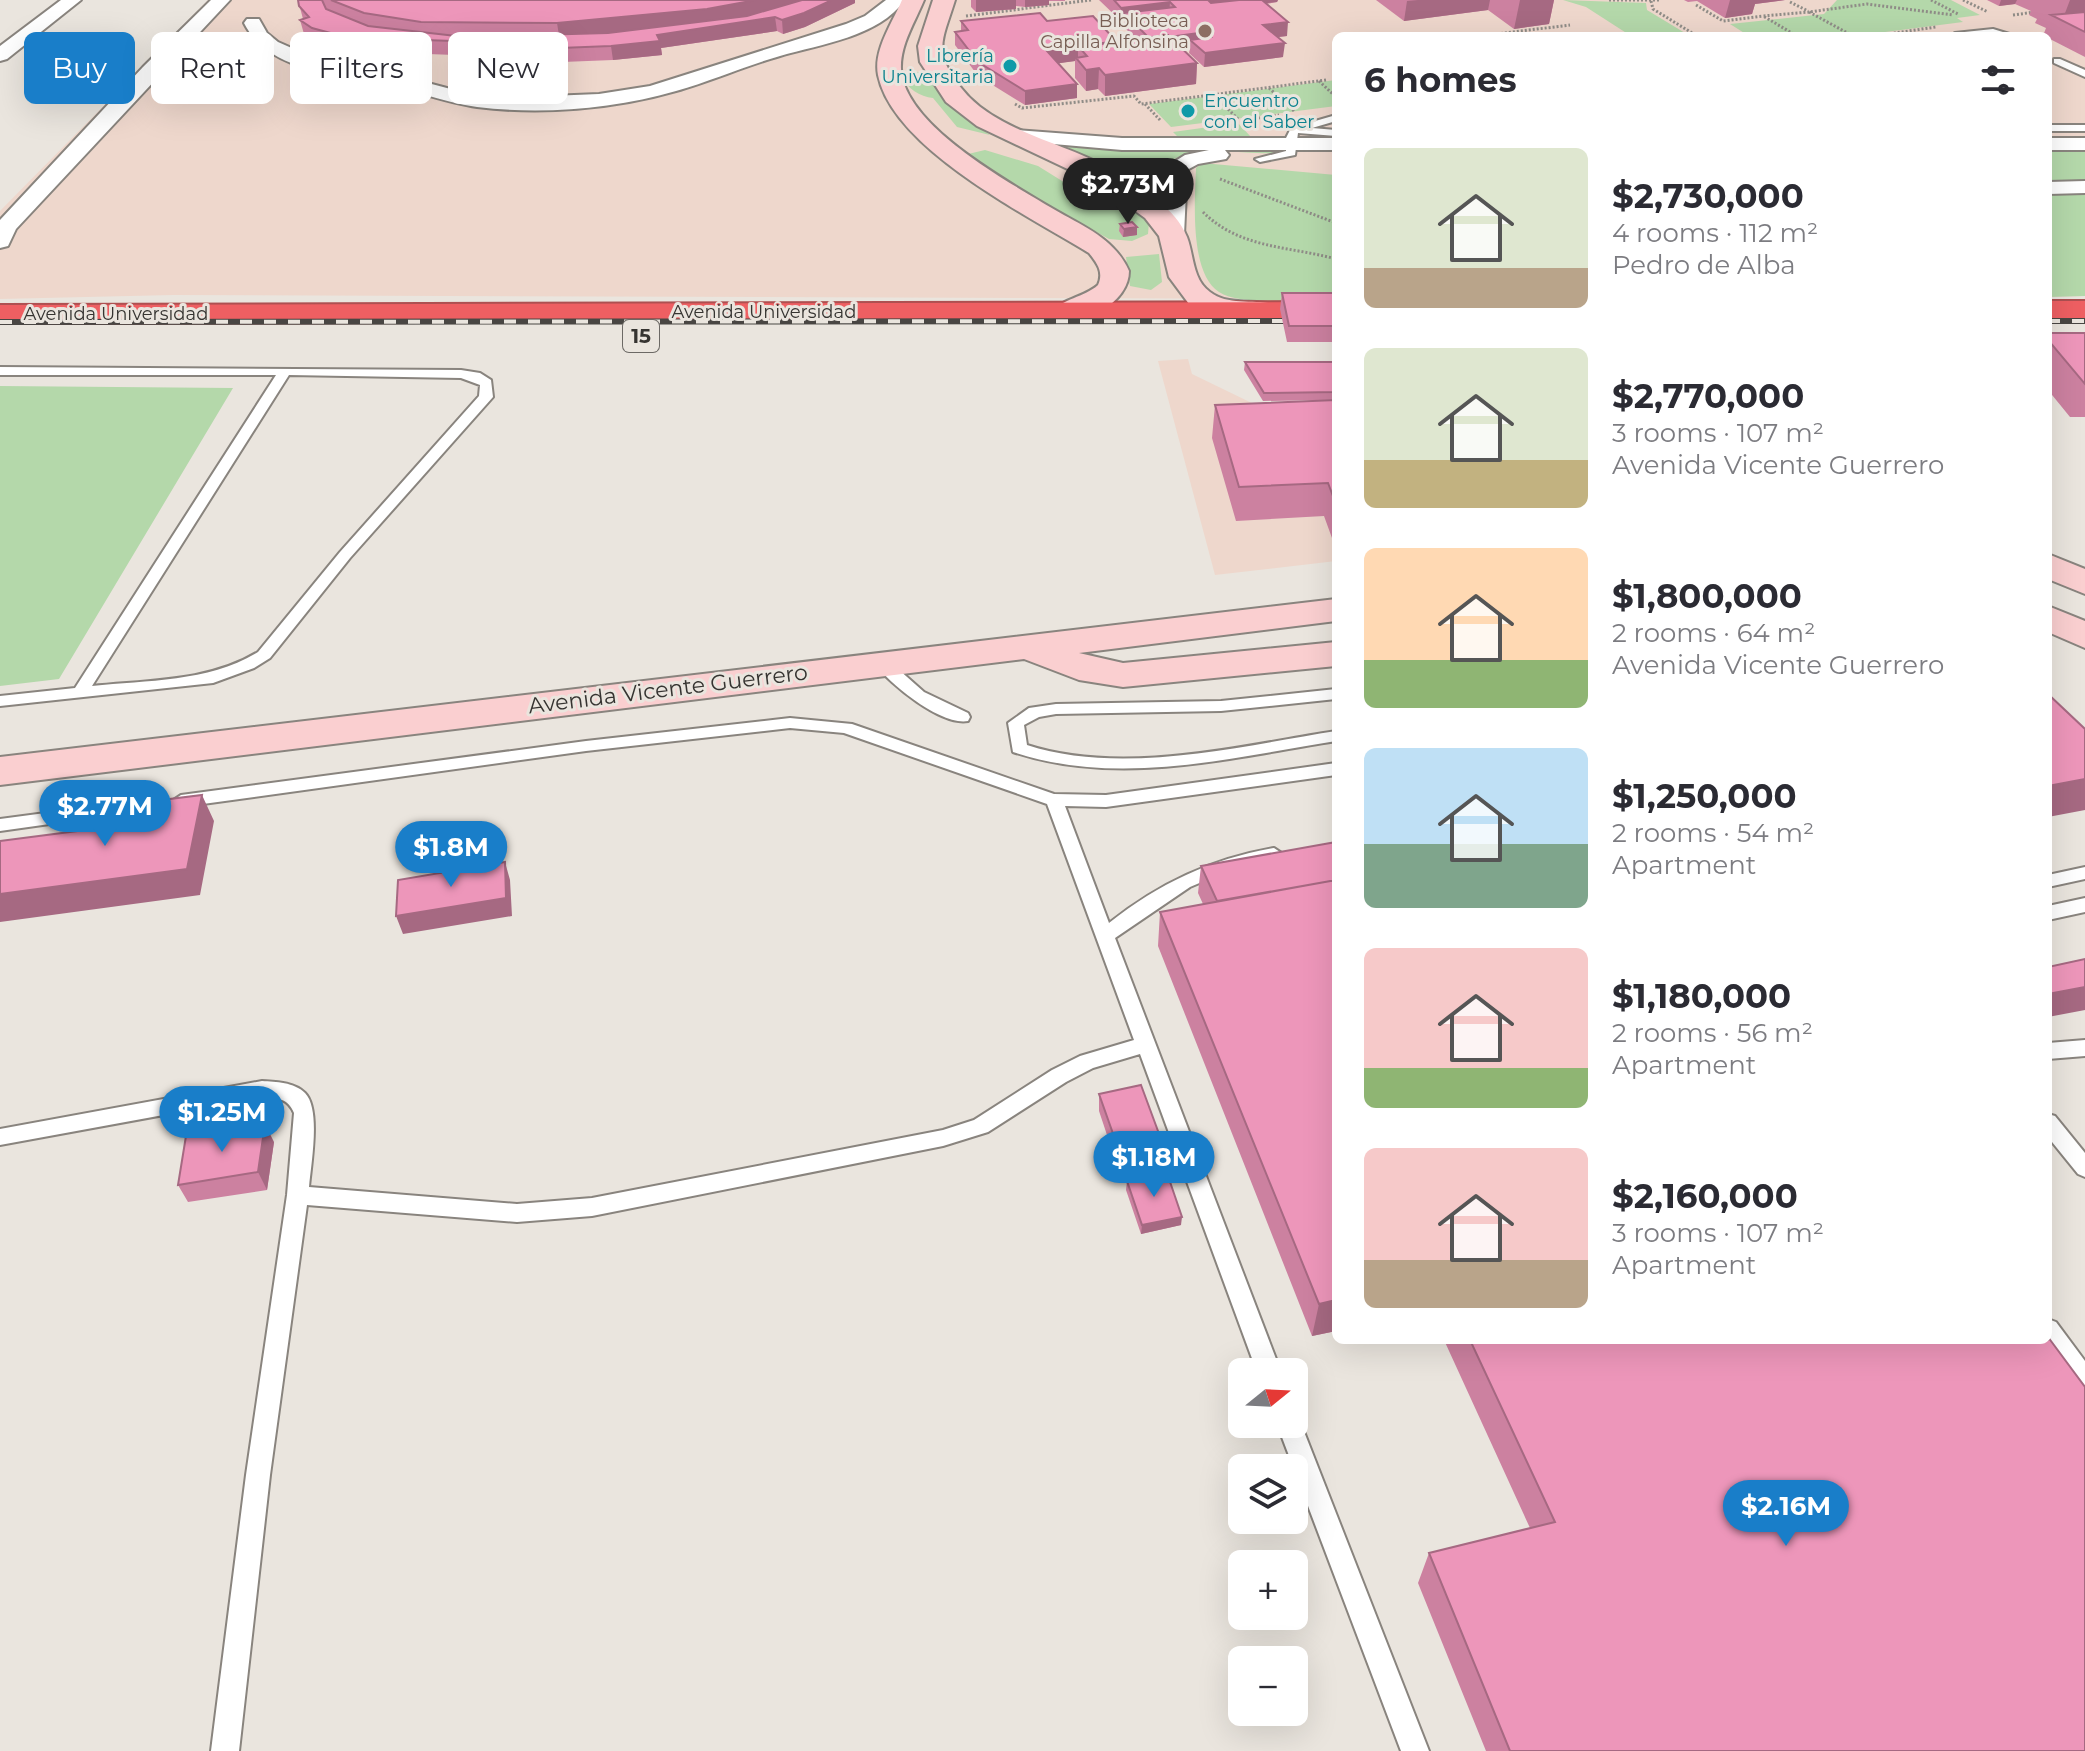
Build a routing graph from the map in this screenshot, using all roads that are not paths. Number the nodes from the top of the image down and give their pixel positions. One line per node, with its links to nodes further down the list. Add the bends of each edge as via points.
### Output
1 (72, 0): 7 (street)
2 (221, 0): 26 (street, via 9,224)
3 (896, 0): 6 (street, via 856,26 692,82 630,96 517,103 476,101 315,64 271,46 259,38)
4 (913, 0): 10 (main road)
5 (953, 8): 9 (main road, via 929,46)
6 (253, 23)
7 (0, 55)
8 (2057, 61): 11 (lane)
9 (932, 62): 10 (main road); 16 (main road, via 962,103)
10 (889, 64): 27 (main road, via 896,94 919,126 957,158)
11 (2085, 74)
12 (1332, 120): 17 (lane)
13 (2052, 128): 14 (lane)
14 (2085, 128)
15 (1332, 133): 17 (lane)
16 (1015, 136): 17 (street, via 1122,144); 25 (main road, via 1115,183 1155,212)
17 (1293, 137): 18 (street); 21 (lane, via 1288,155)
18 (1332, 143)
19 (2052, 144): 20 (street)
20 (2085, 144)
21 (1260, 159): 22 (street); 25 (street, via 1217,155 1181,164 1175,172)
22 (1321, 166)
23 (2085, 187): 24 (street)
24 (2052, 188)
25 (1173, 235): 27 (main road, via 1140,249); 30 (main road, via 1183,277 1199,298 1225,309)
26 (0, 241)
27 (1099, 247): 32 (main road, via 1114,268 1112,288 1089,306)
28 (2052, 310): 29 (highway)
29 (2085, 310)
30 (1280, 311): 31 (highway, Avenida Universidad / 15); 32 (highway, Avenida Universidad / 15)
31 (1332, 311)
32 (1067, 312): 34 (highway, Avenida Universidad / 15)
33 (0, 314): 34 (highway, Avenida Universidad / 15)
34 (294, 314): 35 (highway)
35 (95, 336): 36 (highway, Avenida Universidad / 15); 37 (highway, Avenida Universidad / 15)
36 (1332, 336)
37 (0, 337)
38 (0, 371): 39 (lane)
39 (285, 371): 49 (lane); 49 (lane, via 461,374 482,378 487,388 486,397 264,655 213,678)
40 (2052, 567): 42 (main road)
41 (1332, 583): 54 (main road, Avenida Vicente Guerrero)
42 (2085, 583)
43 (1332, 610): 46 (main road, Avenida Vicente Guerrero)
44 (2052, 619): 45 (main road)
45 (2085, 636)
46 (1025, 647): 47 (main road, via 1093,671 1123,675); 48 (main road, Avenida Vicente Guerrero)
47 (1332, 654)
48 (883, 664): 52 (lane, via 909,690); 56 (main road, Avenida Vicente Guerrero)
49 (80, 692): 51 (lane)
50 (1332, 694): 53 (lane, via 1221,706 1056,709 1035,712 1016,723 1019,748 1059,761 1093,763 1177,759)
51 (0, 701)
52 (962, 717)
53 (1332, 737)
54 (0, 743)
55 (1332, 770): 57 (lane, via 1118,800)
56 (0, 771)
57 (1054, 800): 58 (lane, via 846,728 790,723); 64 (lane)
58 (0, 825)
59 (1292, 851): 64 (lane, via 1248,858 1184,879)
60 (2085, 873): 61 (lane)
61 (2052, 880)
62 (2085, 905): 63 (lane)
63 (2052, 912)
64 (1105, 936): 65 (lane)
65 (1145, 1045): 71 (lane, via 1087,1062 981,1126 943,1138 592,1207 517,1213); 73 (lane)
66 (2085, 1048): 67 (lane)
67 (2052, 1051)
68 (2052, 1127): 70 (lane)
69 (0, 1137): 71 (lane, via 262,1089 284,1091 298,1099 304,1113)
70 (2085, 1168)
71 (298, 1195): 76 (lane)
72 (2052, 1334): 74 (lane)
73 (1264, 1358)
74 (2085, 1379)
75 (1294, 1438): 77 (lane)
76 (225, 1751)
77 (1415, 1751)

